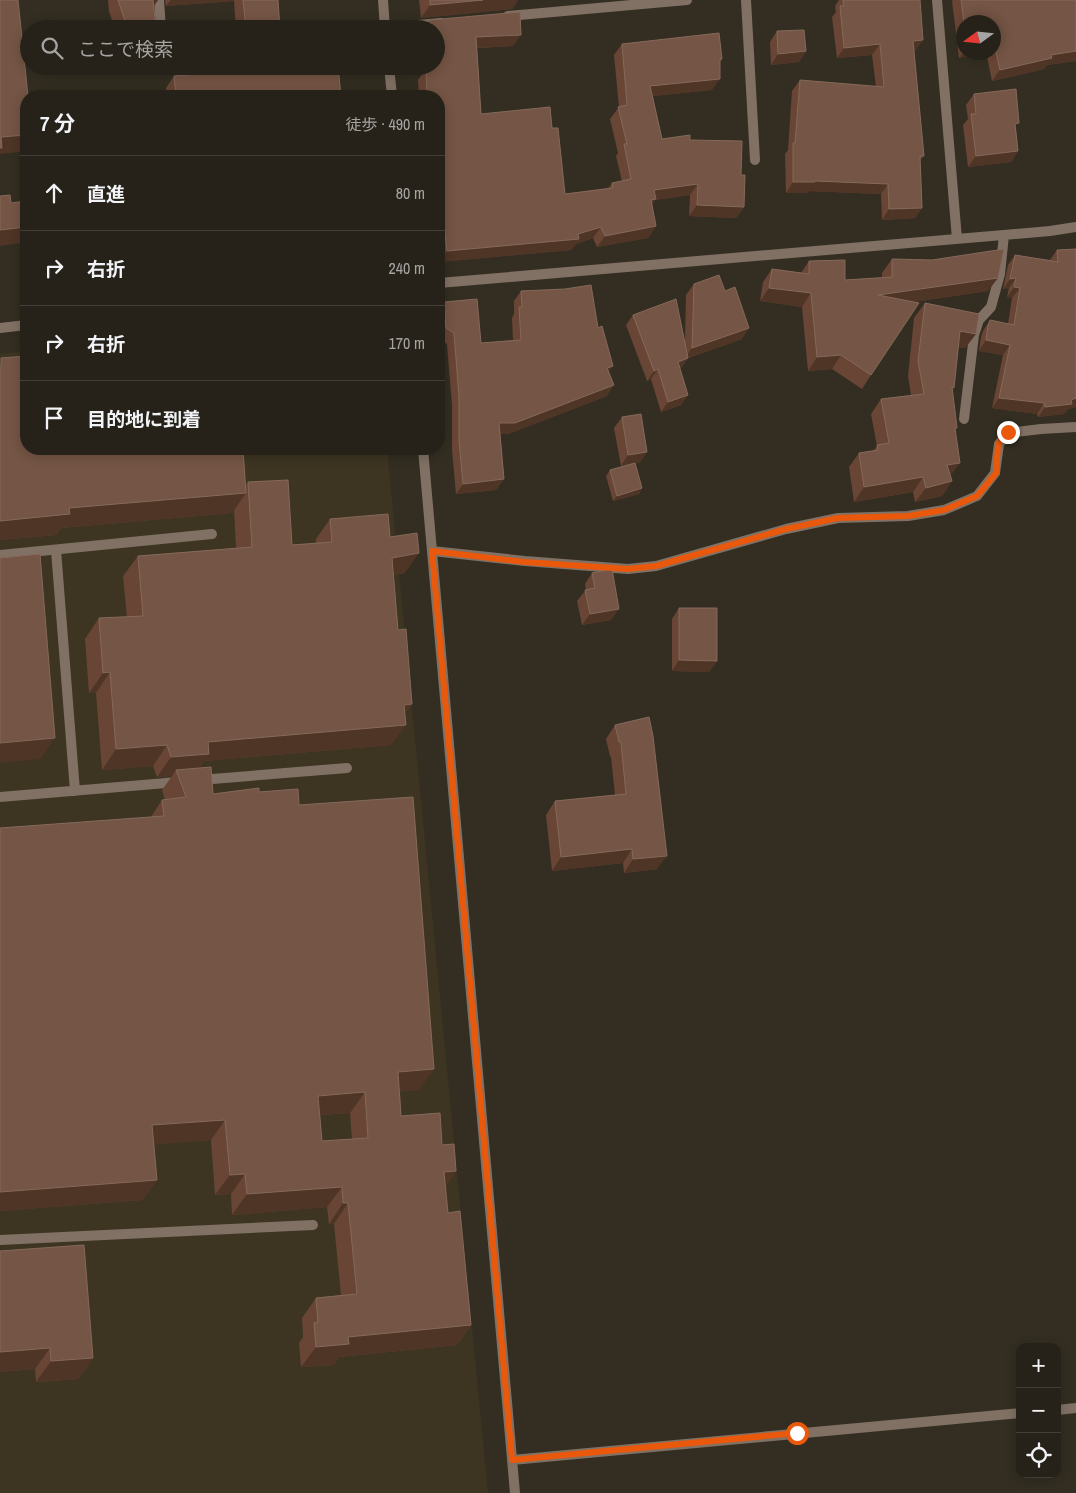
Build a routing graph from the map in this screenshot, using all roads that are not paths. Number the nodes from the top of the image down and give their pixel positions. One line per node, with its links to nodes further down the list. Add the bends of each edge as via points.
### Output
1 (159, 0): 8 (street)
2 (382, 0): 9 (street)
3 (688, 0): 6 (street)
4 (746, 0): 14 (street)
5 (937, 0): 17 (street)
6 (586, 5): 7 (street)
7 (500, 17)
8 (160, 20)
9 (384, 20)
10 (452, 22): 11 (street)
11 (445, 23)
12 (390, 75): 13 (street)
13 (391, 90)
14 (755, 160)
15 (1076, 227): 16 (street)
16 (1004, 235): 17 (street); 21 (street, via 1000,274 991,307 979,320 974,335)
17 (957, 239): 18 (street)
18 (445, 282)
19 (20, 326): 20 (street)
20 (0, 328)
21 (964, 419)
22 (1076, 428): 26 (street, via 1008,432 998,444 996,473 977,496 944,510 908,516 838,518 786,529 656,566 628,569)
23 (424, 455): 26 (street)
24 (212, 534): 25 (street)
25 (56, 550): 27 (street); 29 (street)
26 (432, 551): 36 (street)
27 (0, 555)
28 (347, 768): 29 (street)
29 (75, 791): 30 (street)
30 (0, 797)
31 (313, 1225): 32 (street)
32 (0, 1240)
33 (1076, 1408): 34 (street)
34 (1061, 1410)
35 (1016, 1413): 36 (street)
36 (512, 1460): 37 (street)
37 (515, 1493)

